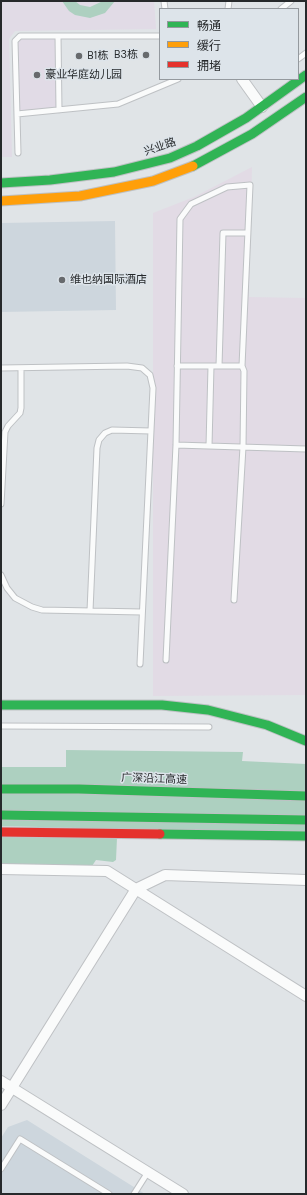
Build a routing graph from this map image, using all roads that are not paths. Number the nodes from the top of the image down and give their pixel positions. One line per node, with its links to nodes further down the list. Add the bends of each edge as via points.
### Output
1 (291, 1): 2 (lane)
2 (282, 8)
3 (58, 36): 4 (lane); 10 (lane); 11 (lane, via 20,36 15,41)
4 (159, 36)
5 (306, 75): 9 (main road, 兴业路)
6 (243, 80): 9 (street)
7 (169, 81): 10 (lane, via 118,104)
8 (306, 97): 14 (main road, via 216,156 154,181 80,196)
9 (262, 107): 13 (main road, 兴业路, via 197,146 170,158 85,176)
10 (59, 110): 11 (lane)
11 (17, 114): 12 (lane)
12 (18, 153)
13 (1, 183)
14 (1, 200)
15 (247, 233): 16 (lane, via 250,185 227,187 191,204 180,219); 18 (lane, via 223,233); 19 (lane)
16 (177, 366): 17 (lane); 23 (lane)
17 (211, 366): 18 (lane); 24 (lane)
18 (219, 366): 19 (lane)
19 (242, 366): 25 (lane)
20 (1, 368): 21 (lane)
21 (21, 368): 22 (lane, via 142,368 152,382); 27 (lane, via 21,408 6,432)
22 (151, 430): 30 (lane, via 112,430 105,433 97,448); 31 (lane)
23 (176, 445): 24 (lane); 32 (lane)
24 (209, 446): 25 (lane)
25 (242, 447): 26 (lane); 29 (lane)
26 (306, 449)
27 (1, 504)
28 (1, 575): 30 (lane, via 15,598 32,608)
29 (234, 600)
30 (90, 611): 31 (lane)
31 (142, 612): 33 (lane)
32 (166, 660)
33 (140, 664)
34 (1, 705): 37 (main road, via 162,705 208,710 267,725)
35 (1, 726): 36 (lane)
36 (209, 727)
37 (306, 741)
38 (1, 784): 40 (main road)
39 (1, 789): 40 (main road, 广深沿江高速)
40 (79, 789): 41 (main road, 广深沿江高速)
41 (306, 796)
42 (1, 815): 43 (main road)
43 (306, 820)
44 (1, 832): 45 (main road)
45 (306, 836)
46 (1, 869): 48 (street, via 107,872)
47 (306, 880): 48 (street, via 166,875)
48 (136, 889): 49 (street); 51 (street)
49 (306, 996)
50 (1, 1081): 51 (street)
51 (12, 1088): 52 (street); 54 (street)
52 (1, 1105)
53 (1, 1169): 55 (lane, via 20,1139)
54 (148, 1172): 56 (lane); 57 (street)
55 (109, 1194)
56 (134, 1194)
57 (183, 1194)

